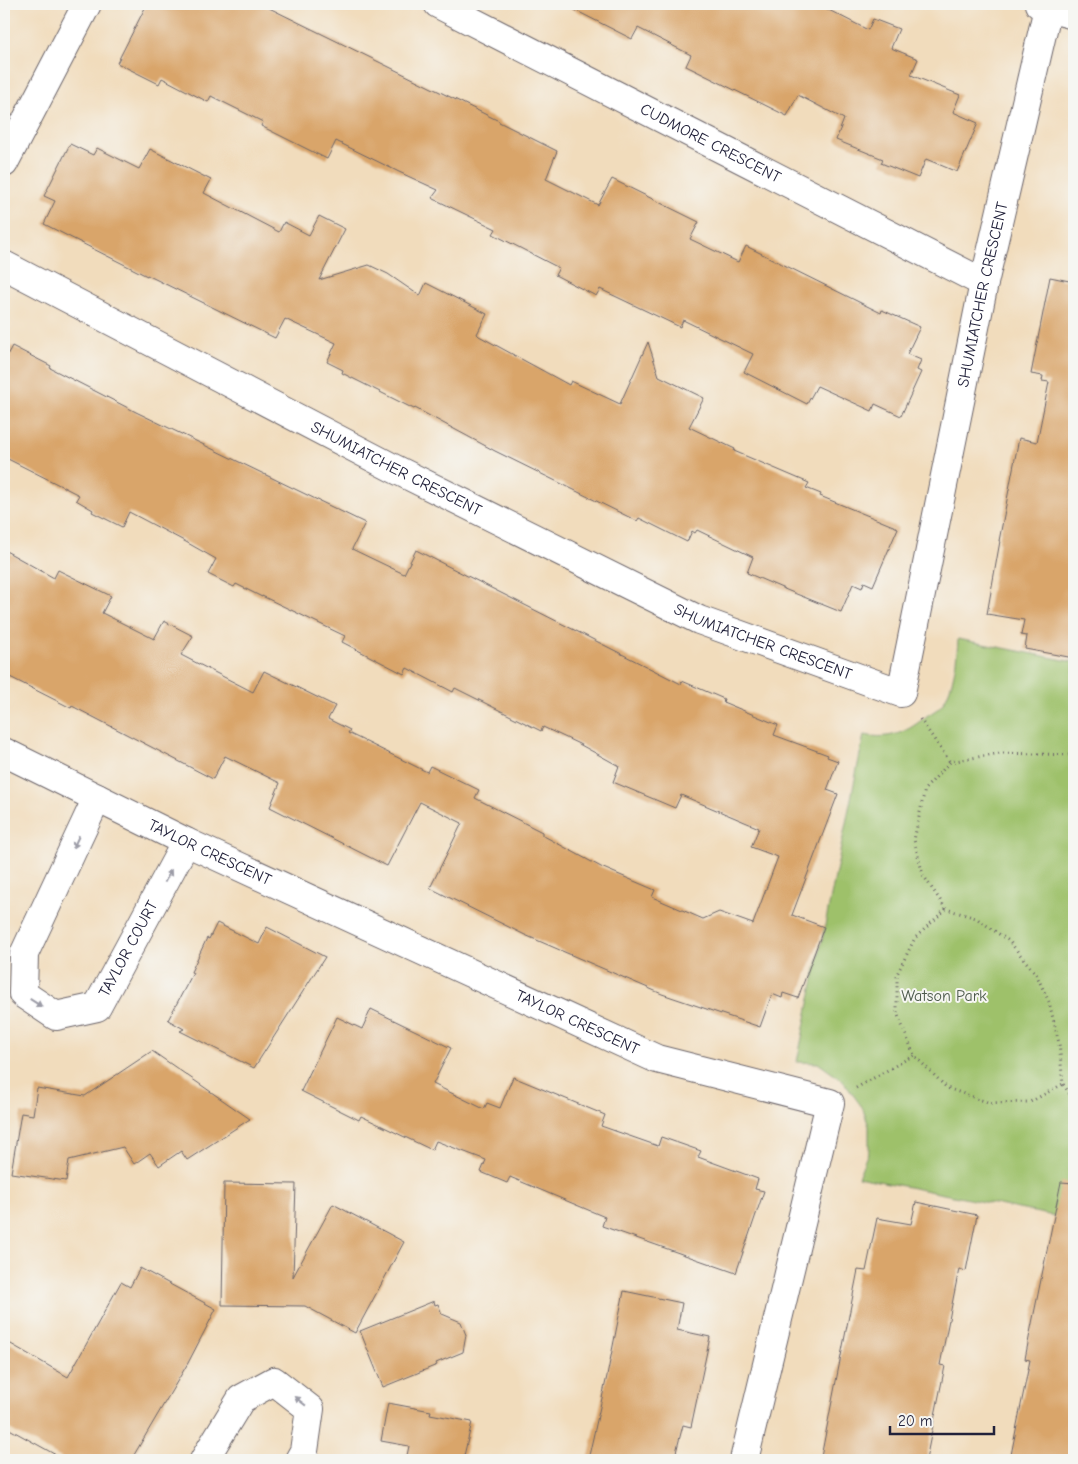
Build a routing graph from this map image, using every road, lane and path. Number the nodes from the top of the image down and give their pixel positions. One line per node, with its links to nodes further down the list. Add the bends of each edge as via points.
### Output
1 (87, 4): 5 (street)
2 (438, 4): 7 (street, CUDMORE CRESCENT)
3 (1044, 6): 4 (street); 7 (street, SHUMIATCHER CRESCENT)
4 (1074, 16)
5 (4, 163)
6 (4, 265): 8 (street, SHUMIATCHER CRESCENT, via 393,468 699,620)
7 (984, 283): 8 (street, SHUMIATCHER CRESCENT)
8 (901, 693): 11 (path)
9 (4, 752): 12 (street, TAYLOR CRESCENT)
10 (1074, 755): 11 (path, via 1000,753)
11 (950, 762): 14 (path, via 925,789 914,840 923,875)
12 (97, 798): 13 (street, TAYLOR CRESCENT); 13 (street, TAYLOR COURT, one-way to 13, via 24,954 23,994 56,1016 97,1007)
13 (186, 842): 18 (street, TAYLOR CRESCENT, via 656,1059)
14 (946, 909): 15 (path, via 915,938 897,974 896,1013); 16 (path, via 976,918 1009,941 1036,974 1051,1010 1059,1043)
15 (914, 1055): 16 (path, via 948,1088 990,1103 1030,1102); 18 (path)
16 (1063, 1084): 17 (path)
17 (1074, 1100)
18 (830, 1103): 21 (street)
19 (204, 1460): 20 (street, one-way to 19, via 304,1451 310,1409 274,1380 241,1399)
20 (299, 1460)
21 (744, 1460)

